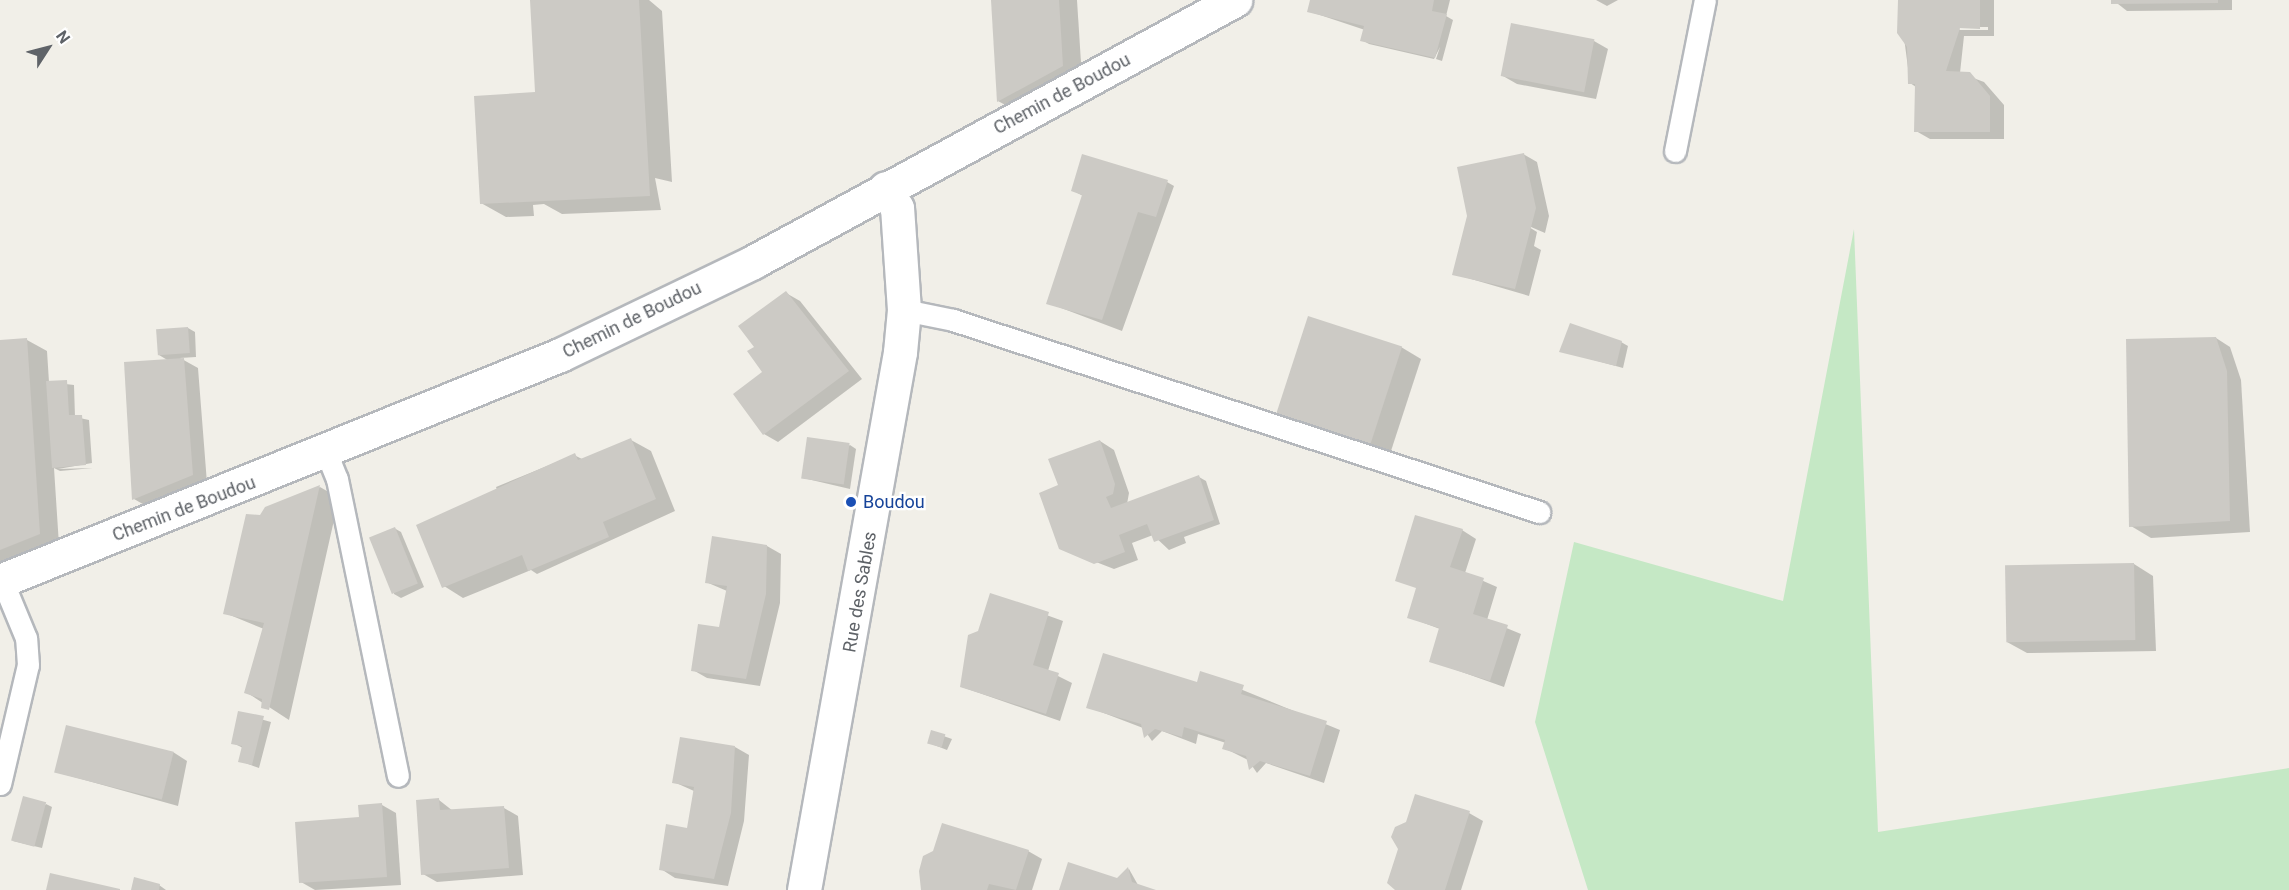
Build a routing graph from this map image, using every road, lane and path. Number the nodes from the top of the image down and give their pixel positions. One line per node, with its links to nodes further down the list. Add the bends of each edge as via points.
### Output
1 (1235, 0): 4 (street, Chemin de Boudou)
2 (1705, 0): 3 (lane)
3 (1676, 151)
4 (885, 188): 5 (street, Rue des Sables, via 897,208); 6 (street, Chemin de Boudou, via 753,262 560,354)
5 (903, 310): 7 (lane, via 954,321); 11 (street, Rue des Sables, via 858,604)
6 (326, 452): 8 (street, Chemin de Boudou); 9 (lane, via 338,479)
7 (1539, 512)
8 (1, 580): 10 (lane, via 26,638 28,665)
9 (398, 777)
10 (0, 784)
11 (804, 890)

